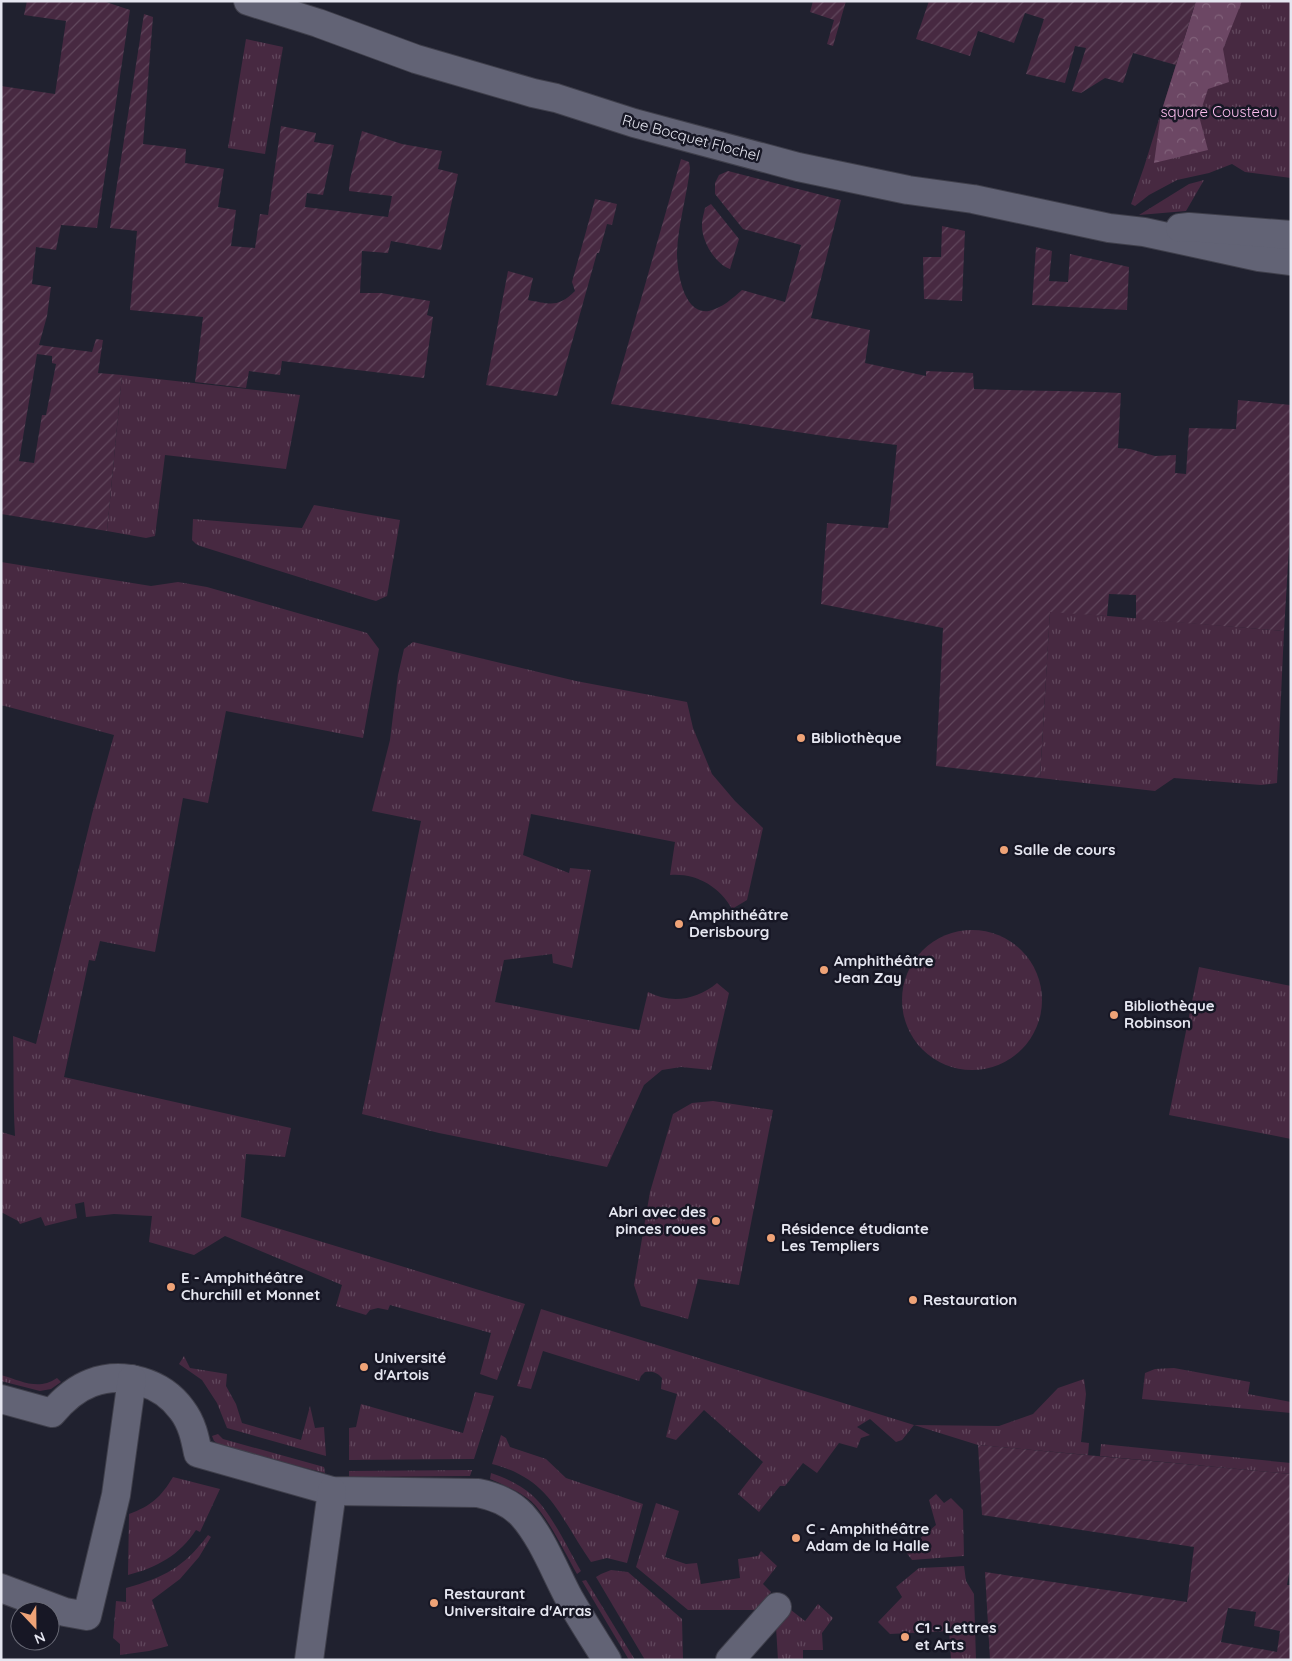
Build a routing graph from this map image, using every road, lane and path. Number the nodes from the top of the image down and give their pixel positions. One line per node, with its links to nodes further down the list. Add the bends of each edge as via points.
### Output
1 (248, 1): 2 (street, Rue Bocquet Flochel, via 416,59 798,167 1109,228)
2 (1144, 232): 3 (street, Rue Bocquet Flochel, via 1189,227); 4 (street, Rue Bocquet Flochel)
3 (1291, 235)
4 (1291, 261)
5 (132, 1379): 6 (street, via 112,1378 91,1383 72,1393 52,1414); 7 (street, via 168,1394 182,1409 193,1428 198,1453); 8 (street, via 116,1495 87,1616 65,1612)
6 (1, 1399)
7 (332, 1491): 10 (street); 13 (street, via 478,1492 507,1503 522,1514 535,1534)
8 (1, 1588)
9 (777, 1607): 14 (street)
10 (313, 1629): 11 (street); 12 (street)
11 (292, 1660)
12 (309, 1660)
13 (607, 1660)
14 (730, 1660)

